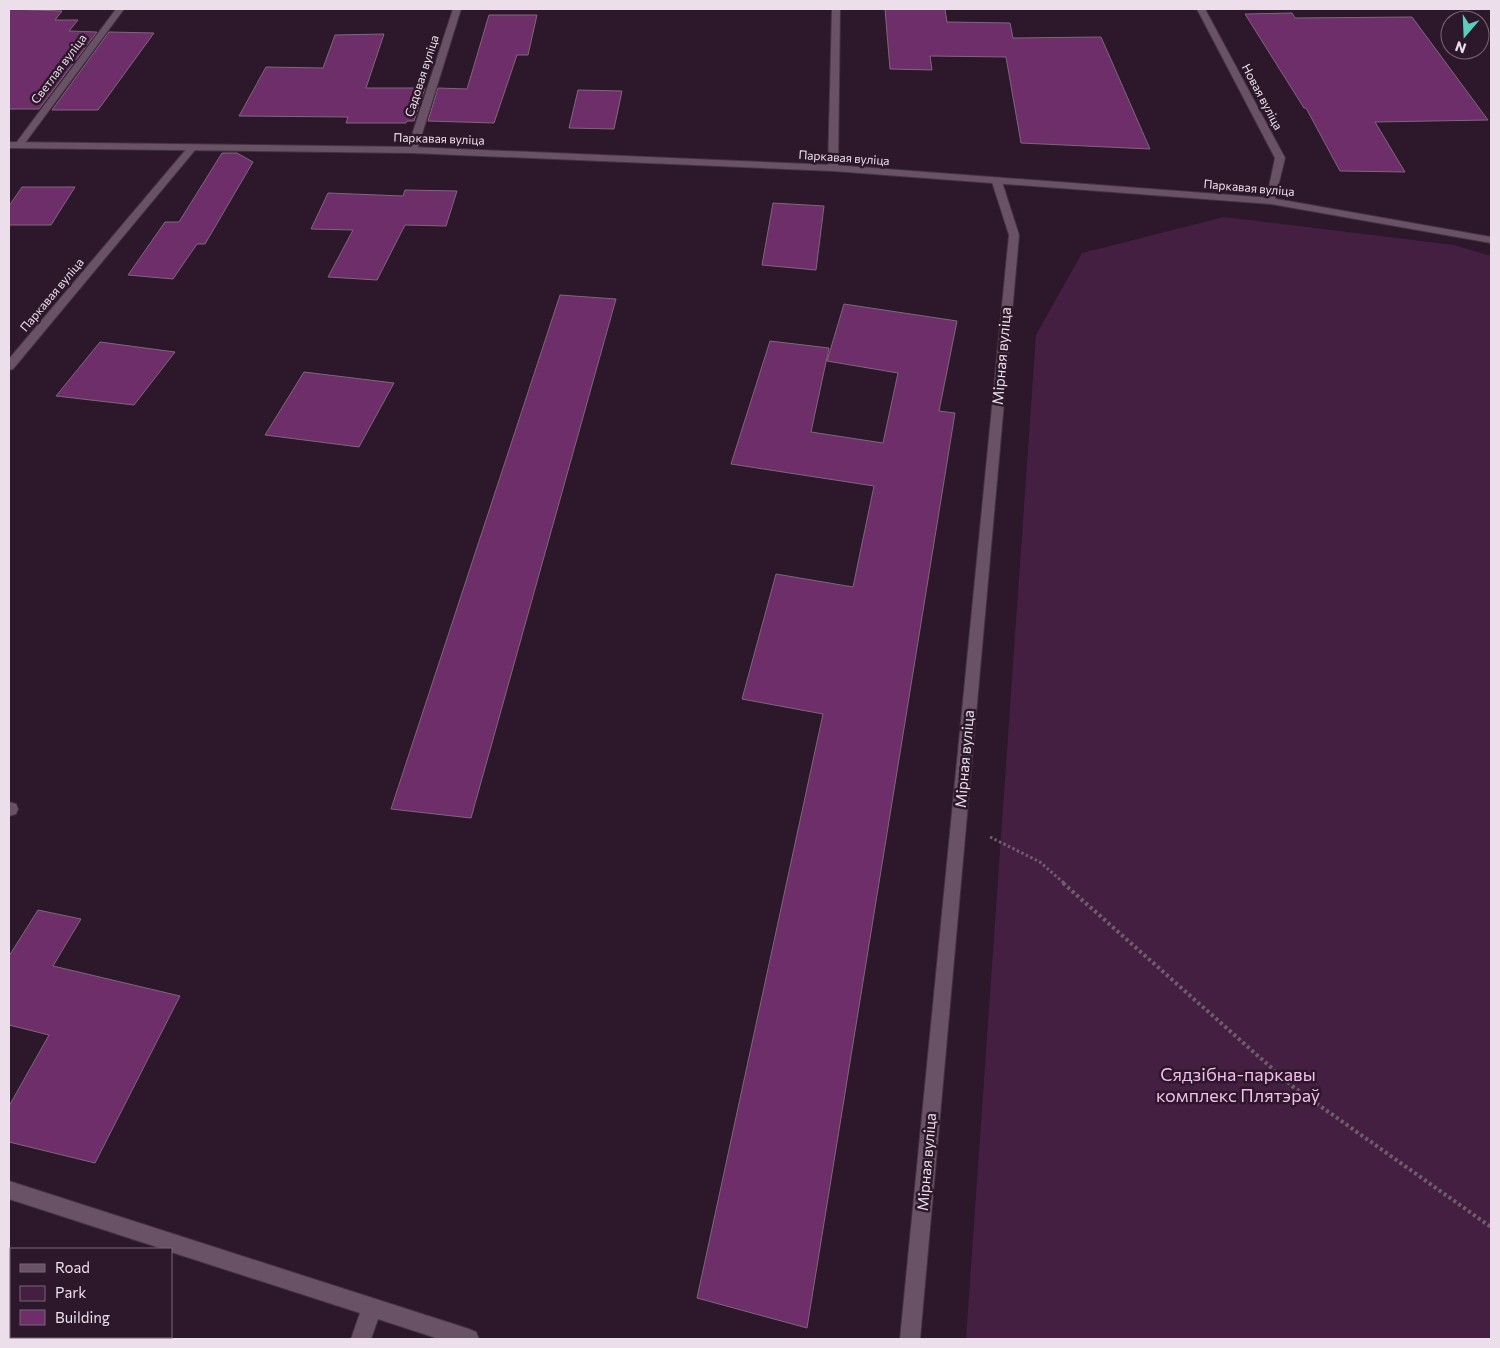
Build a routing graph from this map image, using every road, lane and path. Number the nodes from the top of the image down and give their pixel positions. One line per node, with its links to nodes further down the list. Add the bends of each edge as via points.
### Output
1 (120, 9): 5 (street, Светлая вуліца)
2 (457, 9): 7 (street, Садовая вуліца)
3 (836, 9): 8 (street)
4 (1201, 9): 10 (street, Новая вуліца, via 1280,158)
5 (14, 145): 6 (street, Паркавая вуліца)
6 (192, 148): 7 (street, Паркавая вуліца); 12 (street, Паркавая вуліца)
7 (412, 150): 8 (street, Паркавая вуліца)
8 (833, 168): 9 (street, Паркавая вуліца)
9 (997, 182): 10 (street, Паркавая вуліца); 13 (street, Мірная вуліца, via 1014,235)
10 (1271, 201): 11 (street, Паркавая вуліца)
11 (1491, 240)
12 (9, 366)
13 (959, 821): 15 (path, via 1040,862 1292,1086); 19 (street, Мірная вуліца)
14 (9, 1190): 16 (street)
15 (1491, 1227)
16 (372, 1307): 17 (street); 18 (street)
17 (361, 1339)
18 (469, 1339)
19 (910, 1339)

